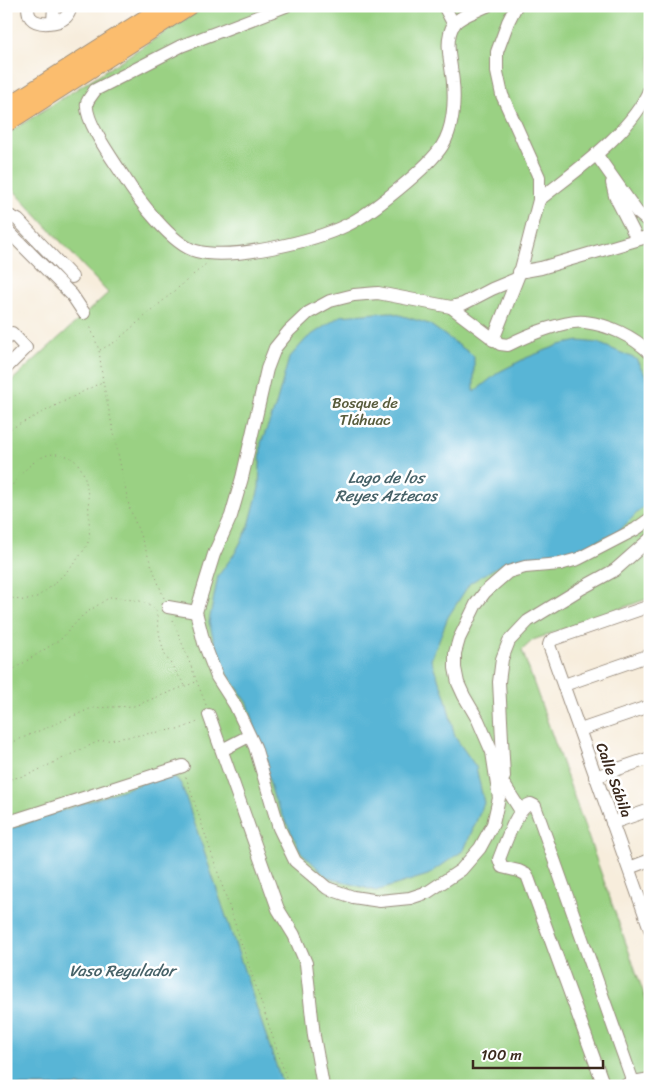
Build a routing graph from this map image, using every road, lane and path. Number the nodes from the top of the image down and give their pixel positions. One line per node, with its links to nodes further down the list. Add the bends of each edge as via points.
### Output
1 (28, 6): 10 (street, via 31,19)
2 (54, 6): 10 (street)
3 (164, 6): 13 (main road)
4 (190, 6): 14 (main road)
5 (286, 6): 22 (street, via 181,46 95,90 87,103 90,122 153,217 177,240 195,251)
6 (444, 6): 11 (street)
7 (487, 6): 11 (street, via 459,19)
8 (516, 6): 17 (street, via 497,52 497,72 502,95 539,177)
9 (72, 7): 10 (street, via 64,19)
10 (53, 22)
11 (454, 25): 22 (street, via 448,50 454,86 450,129 442,146 428,162 377,206 346,226 266,249)
12 (650, 88): 15 (street, via 633,118)
13 (6, 106)
14 (6, 124)
15 (596, 154): 16 (street); 17 (street)
16 (609, 174): 19 (street, via 637,212); 21 (street, via 616,196)
17 (538, 200): 23 (street)
18 (6, 219): 24 (street, via 18,220)
19 (650, 223)
20 (6, 229): 26 (street, via 72,295)
21 (643, 238): 23 (street)
22 (217, 254): 29 (path, via 115,342)
23 (518, 275): 25 (street); 28 (street)
24 (72, 277)
25 (451, 307): 28 (street); 40 (street, via 378,293 354,295 330,301 308,313 289,331 275,348 267,369 240,488)
26 (84, 313): 29 (path)
27 (6, 339): 31 (street, via 12,333 26,348)
28 (493, 340): 30 (street, via 508,345 554,326 583,321 619,332 639,342)
29 (99, 350): 32 (path)
30 (650, 353)
31 (6, 368)
32 (103, 382): 33 (path); 39 (path, via 129,506)
33 (6, 431)
34 (6, 492): 37 (path, via 32,462 46,455 63,455 74,460 85,476 89,531 89,540 80,555 43,594 26,601)
35 (650, 519): 57 (street, via 578,559 508,572 476,604 459,639 455,668 461,689 492,752)
36 (650, 539): 56 (street, via 615,570 528,621 510,641 502,659 499,682)
37 (6, 596)
38 (650, 606): 44 (street, Calle Sábila, via 550,642)
39 (168, 607): 40 (street); 43 (path)
40 (196, 612): 49 (street, via 217,677)
41 (650, 655): 44 (street)
42 (6, 674): 45 (path, via 60,639 83,615 110,597 140,601 156,609 165,655)
43 (197, 681): 45 (path); 47 (path)
44 (564, 684): 48 (street, Calle Sábila)
45 (186, 686): 50 (path, via 134,706 92,708)
46 (650, 706): 48 (street)
47 (209, 715): 51 (street); 55 (path, via 183,728 97,742 28,775)
48 (580, 730): 54 (street, Calle Sábila)
49 (249, 736): 51 (street); 57 (street, via 279,828 295,861 327,888 353,897 380,902 410,898 428,892 461,870 480,848 493,824)
50 (6, 745)
51 (222, 750): 69 (street, via 278,909 306,964)
52 (650, 758): 54 (street)
53 (183, 766): 60 (street); 68 (path)
54 (595, 777): 61 (street, Calle Sábila)
55 (6, 780)
56 (505, 786): 57 (street); 59 (street)
57 (499, 798)
58 (650, 810): 61 (street)
59 (520, 811): 67 (street, via 526,805 535,806); 70 (street, via 499,859 502,867 527,875)
60 (6, 823)
61 (612, 823): 63 (street, Calle Sábila)
62 (650, 860): 63 (street)
63 (629, 868): 64 (street, Calle Sábila)
64 (647, 913): 65 (street, Calle Sábila)
65 (650, 929)
66 (650, 1079): 67 (street)
67 (629, 1084)
68 (289, 1086)
69 (322, 1086)
70 (604, 1086)

